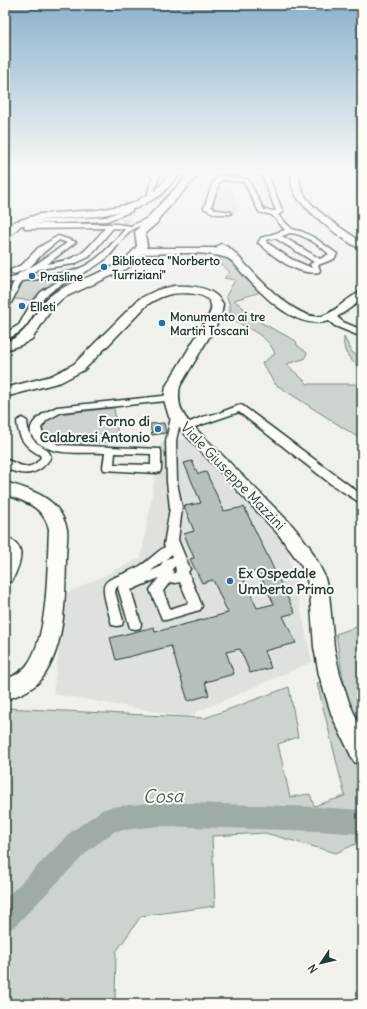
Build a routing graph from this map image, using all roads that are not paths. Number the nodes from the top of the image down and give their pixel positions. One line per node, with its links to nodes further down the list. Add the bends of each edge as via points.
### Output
1 (40, 217): 12 (street, via 17,224)
2 (112, 217): 6 (street)
3 (154, 217): 9 (street); 15 (main road, via 140,232 142,246)
4 (277, 217): 10 (street)
5 (324, 217): 13 (street)
6 (107, 219): 7 (street); 8 (street, via 29,222 27,226)
7 (122, 221)
8 (111, 226): 9 (street); 18 (street, via 86,255 71,262)
9 (132, 228): 19 (street, via 106,255)
10 (290, 231): 11 (street); 17 (street, via 303,234 330,250 333,254 331,258)
11 (276, 235): 17 (street); 17 (street, via 263,239 262,243 311,271 316,270 314,264)
12 (5, 236)
13 (362, 246)
14 (221, 247): 16 (street)
15 (138, 252): 16 (street, via 213,251); 27 (main road, via 115,270 60,295 44,309 28,336)
16 (233, 256): 24 (street, via 273,297 288,308 316,320)
17 (320, 262)
18 (37, 267): 20 (street, via 21,276); 20 (street, via 72,242 58,238 41,250 28,265 10,270)
19 (76, 273): 20 (street); 26 (street, via 44,294 22,327)
20 (19, 280): 21 (street); 23 (street)
21 (5, 281)
22 (362, 295): 24 (street)
23 (5, 307)
24 (330, 316): 25 (street, via 339,324)
25 (362, 334)
26 (5, 336)
27 (5, 346)
28 (6, 395): 29 (main road, Viale Giuseppe Mazzini, via 56,379 79,367 142,302 173,290 188,289 213,298 218,309 216,318 175,382)
29 (172, 398): 31 (main road, Viale Giuseppe Mazzini, via 172,405); 32 (street, via 60,409 38,422 35,430 38,438 58,448)
30 (22, 421): 33 (street, via 24,438 45,453 46,457 38,467 30,470 22,471)
31 (181, 422): 35 (street, via 221,416 240,408); 36 (street, via 172,441 172,482 176,508); 47 (main road, Viale Giuseppe Mazzini, via 289,532 306,555 315,577 323,610 324,647 333,691)
32 (110, 450): 32 (street, via 108,467 156,469 156,451)
33 (5, 463)
34 (5, 488): 46 (main road, via 44,505 56,519 58,529 54,597 49,633 41,662 28,679)
35 (362, 500)
36 (172, 540): 39 (street); 42 (street)
37 (5, 544): 43 (main road, via 12,551 12,558)
38 (5, 551): 40 (street)
39 (168, 551): 41 (street); 44 (street, via 145,569 110,586 109,592)
40 (5, 554)
41 (166, 571): 42 (street, via 170,564 176,563 181,565); 42 (street, via 156,590 166,615 196,606); 45 (street, via 124,588)
42 (184, 571)
43 (5, 576)
44 (117, 621)
45 (135, 624)
46 (5, 690)
47 (362, 754)

